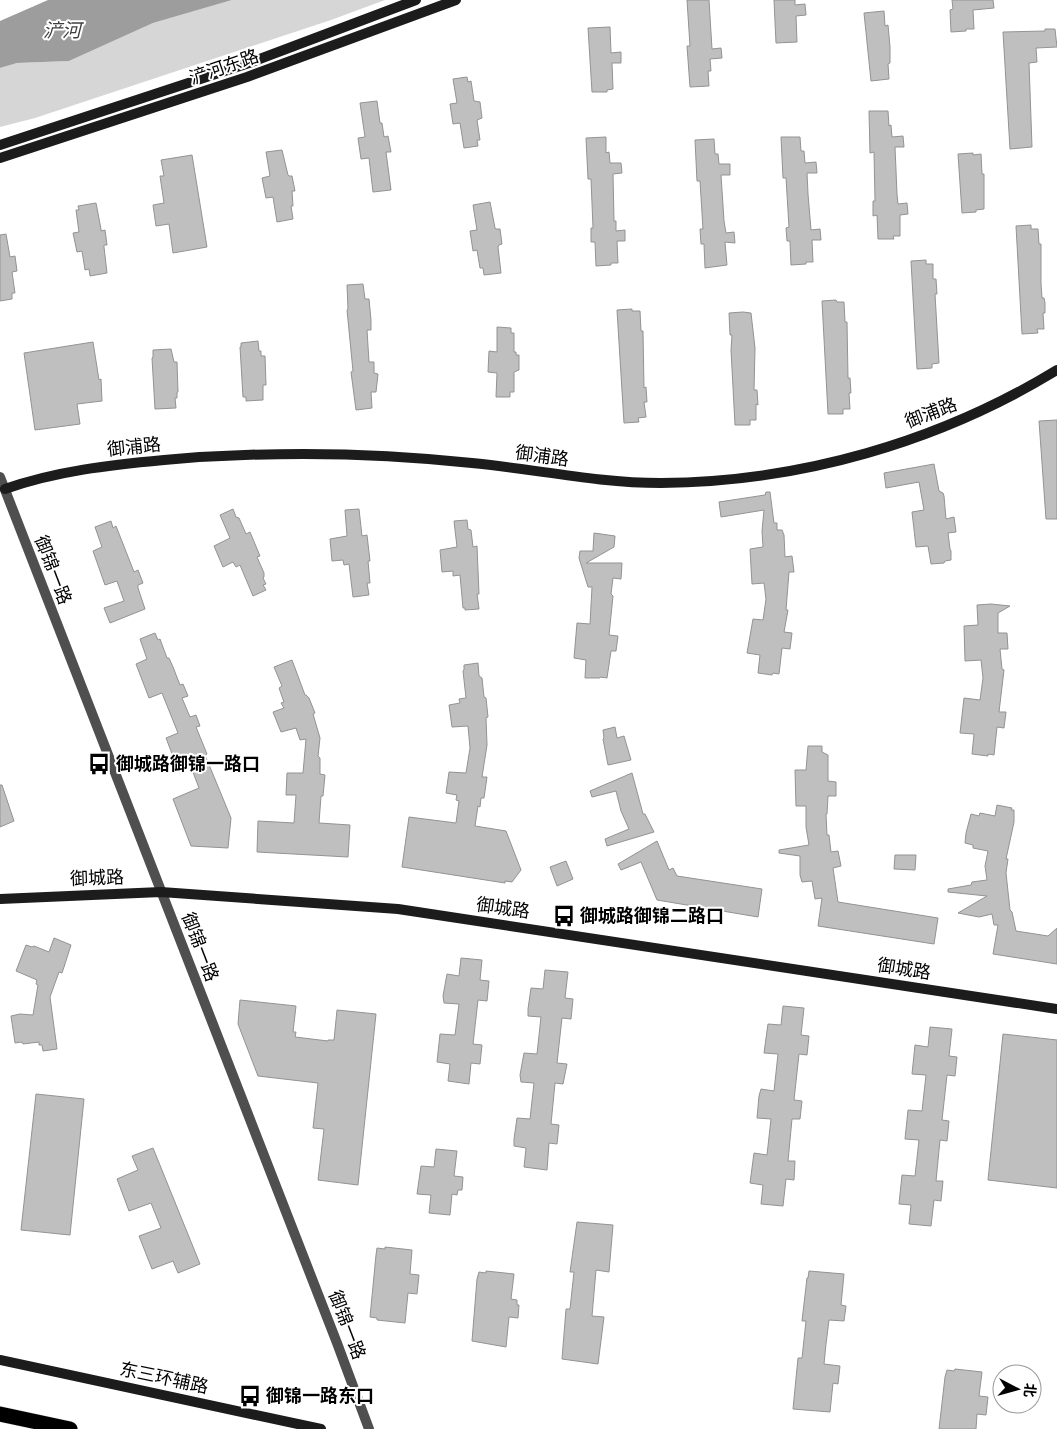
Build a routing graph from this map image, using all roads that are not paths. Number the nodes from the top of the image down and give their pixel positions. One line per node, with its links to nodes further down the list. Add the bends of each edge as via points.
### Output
1 (416, 0): 3 (street, 浐河东路, via 249,63)
2 (456, 0): 4 (street, 浐河东路, via 247,76)
3 (0, 145)
4 (0, 158)
5 (1057, 370): 7 (street, 御浦路, via 998,403 913,438 841,460 719,481 657,483 574,477 407,457 282,454 218,455 128,463 62,474)
6 (0, 477): 7 (street, 御锦一路)
7 (5, 489): 8 (street, 御锦一路)
8 (160, 892): 9 (street, 御城路); 10 (street, 御城路, via 398,908); 15 (street, 御锦一路)
9 (0, 899)
10 (1057, 1009)
11 (0, 1360): 14 (street, 东三环辅路)
12 (0, 1414): 13 (highway)
13 (70, 1429)
14 (321, 1429)
15 (369, 1429)

